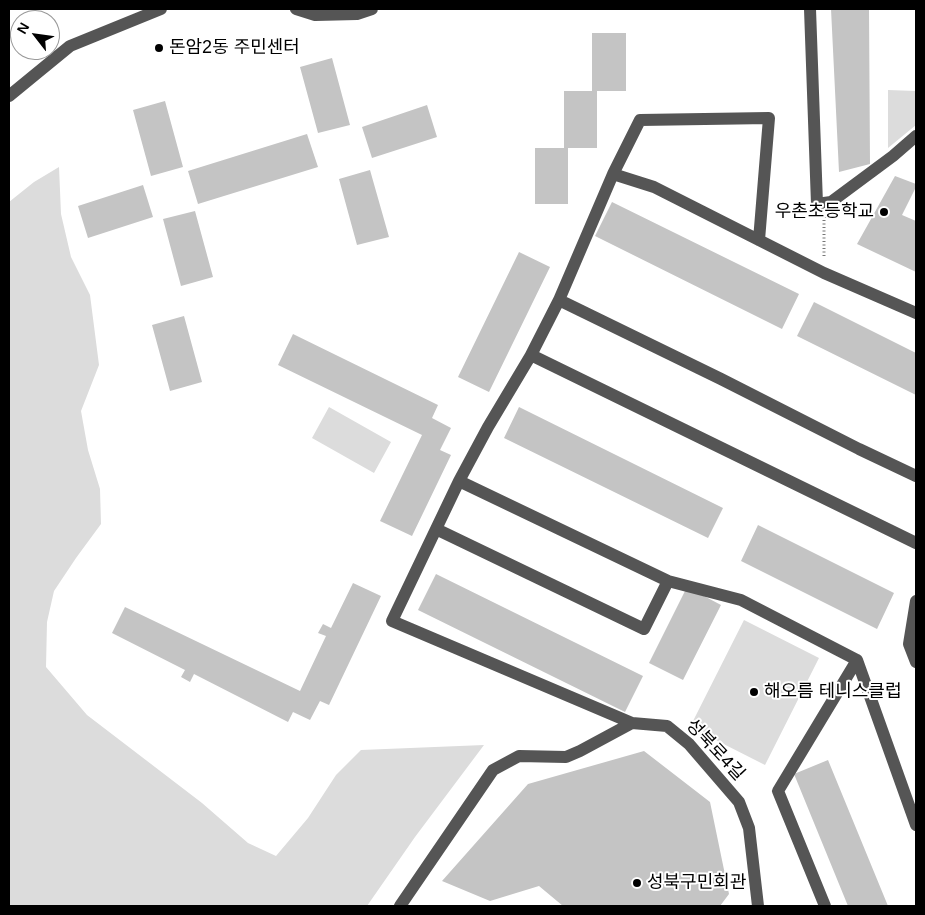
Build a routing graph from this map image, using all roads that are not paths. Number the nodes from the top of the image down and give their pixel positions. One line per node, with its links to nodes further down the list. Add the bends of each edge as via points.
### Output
1 (162, 9): 5 (street, via 70,46)
2 (296, 9): 3 (street, via 315,15 357,14)
3 (372, 9)
4 (810, 9): 6 (street, via 817,204 831,202)
5 (9, 96)
6 (916, 136)
7 (612, 174): 8 (street, via 654,186); 8 (street, via 640,120 770,118); 9 (street)
8 (759, 240): 10 (street, via 824,273)
9 (559, 300): 11 (street); 12 (street)
10 (916, 313)
11 (531, 355): 13 (street); 15 (street)
12 (916, 476)
13 (459, 481): 14 (street); 16 (street)
14 (436, 530): 16 (street, via 644,629); 20 (street, 성북로4길, via 392,621)
15 (916, 543)
16 (668, 581): 18 (street, via 741,600)
17 (916, 601): 19 (street, via 909,644)
18 (857, 660): 21 (street); 24 (street, via 778,791)
19 (916, 662)
20 (632, 723): 22 (street, via 566,757 519,756 493,770); 23 (street, 성북로4길, via 667,726 689,744 739,802 749,828)
21 (916, 825)
22 (400, 906)
23 (758, 906)
24 (825, 906)

